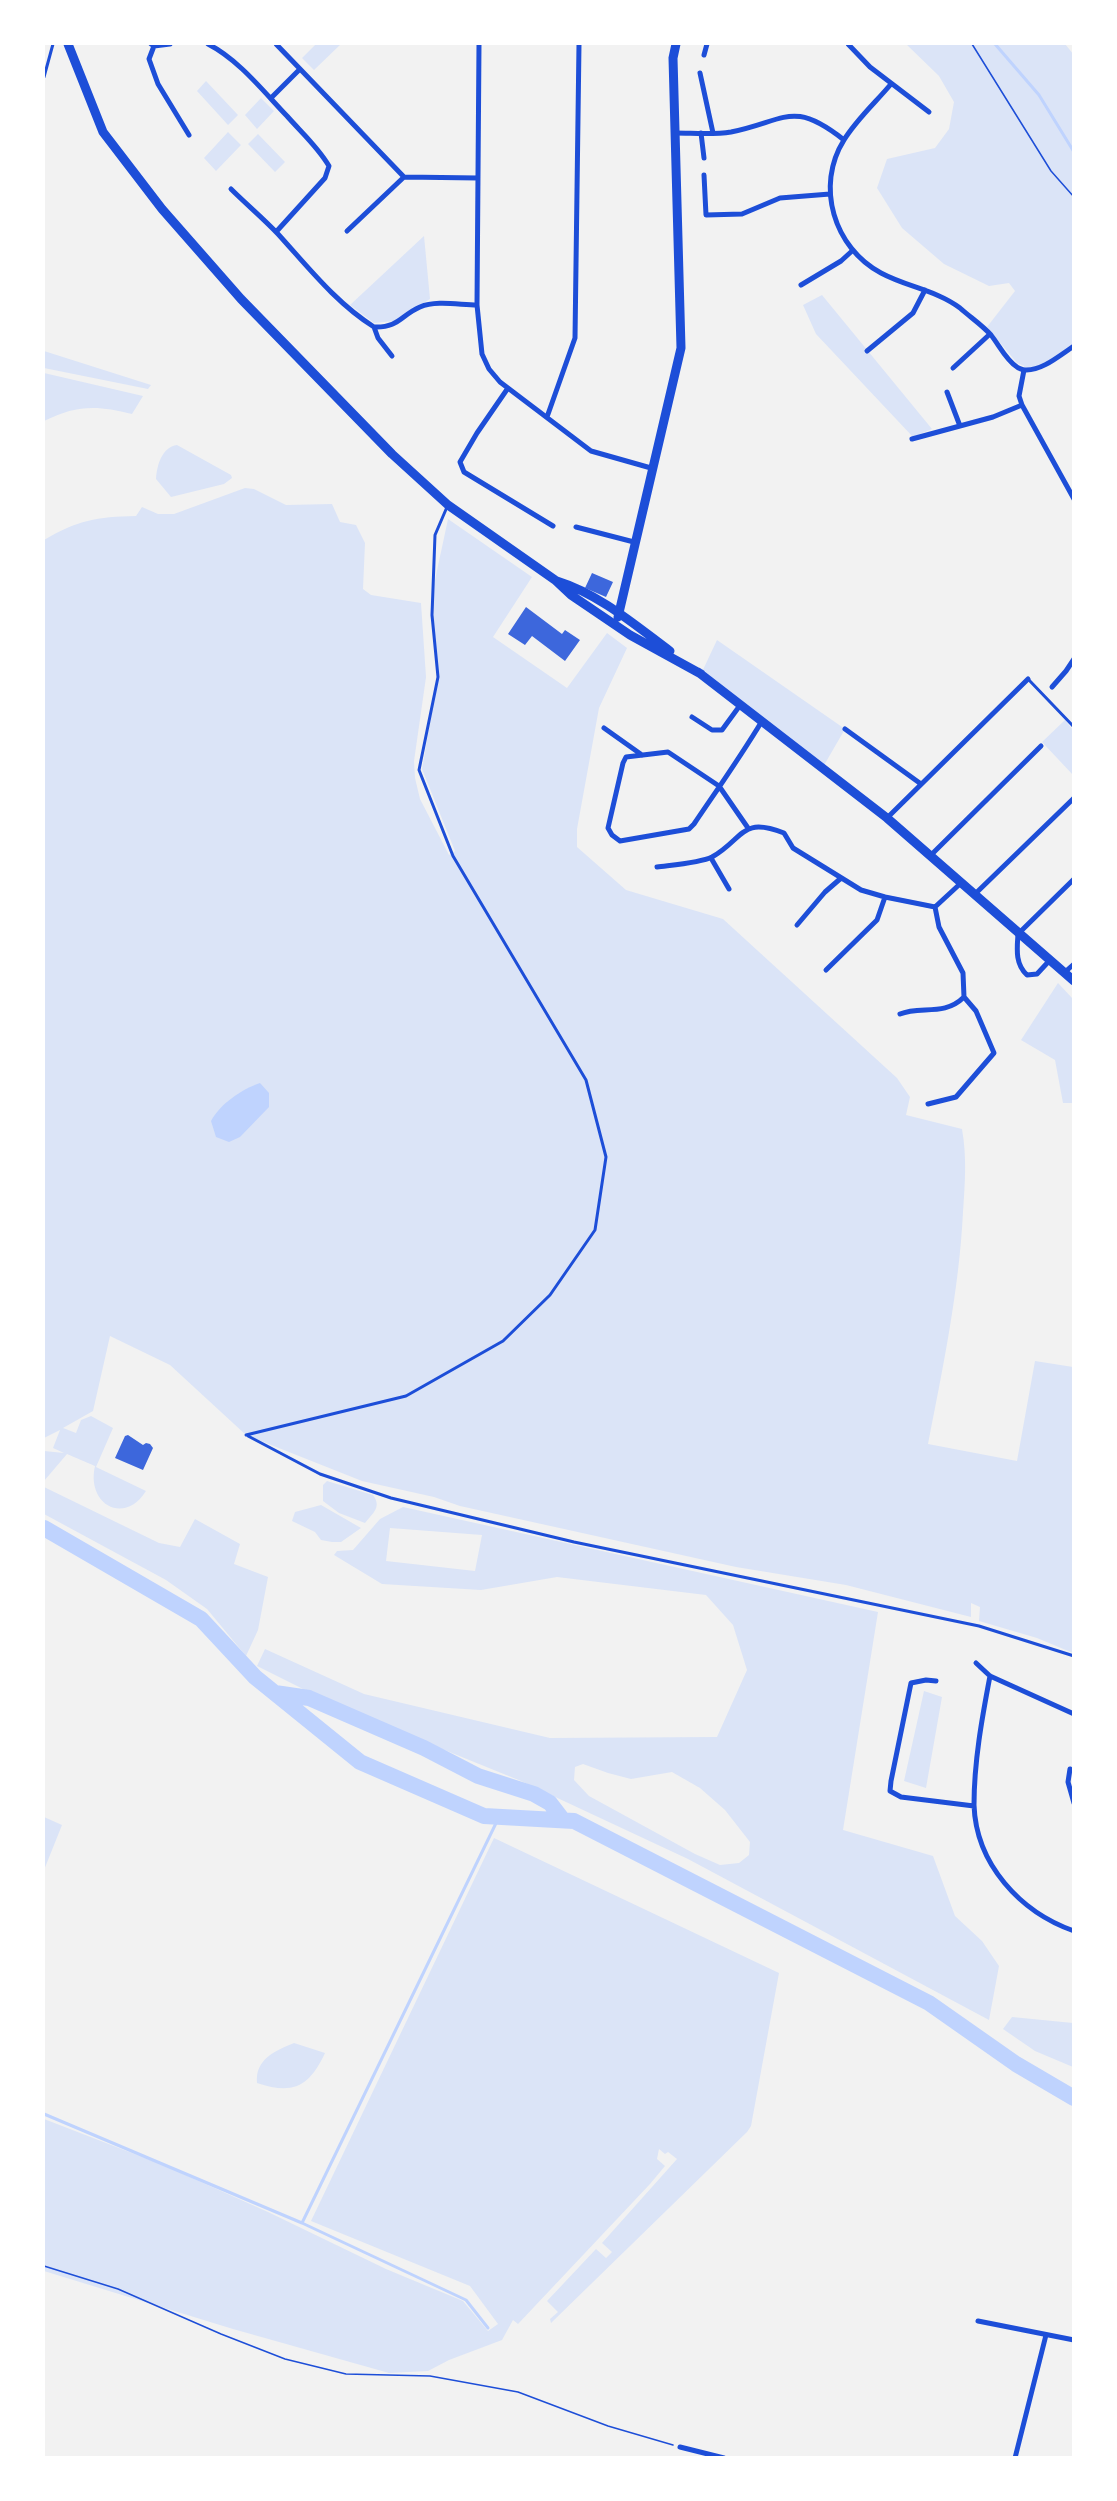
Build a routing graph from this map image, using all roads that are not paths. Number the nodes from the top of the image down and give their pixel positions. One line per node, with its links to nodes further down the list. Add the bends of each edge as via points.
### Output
1 (53, 44): 15 (lane)
2 (68, 44): 51 (main road, via 103,132 162,208 241,299 392,454)
3 (170, 44): 11 (street)
4 (208, 44): 17 (street, via 224,52)
5 (276, 44): 13 (street)
6 (479, 44): 27 (street)
7 (579, 44): 46 (street, via 575,338)
8 (676, 44): 19 (main road)
9 (707, 44): 12 (street)
10 (848, 44): 16 (street)
11 (152, 45): 22 (street, via 150,60 158,84)
12 (704, 56)
13 (300, 69): 17 (street); 26 (street)
14 (700, 73): 21 (street)
15 (44, 76)
16 (891, 84): 18 (street); 23 (street)
17 (271, 98): 31 (street, via 329,166 325,178)
18 (929, 112)
19 (675, 133): 20 (street); 49 (main road, via 681,348)
20 (701, 133): 21 (street); 24 (street)
21 (714, 133): 23 (street, via 801,116 815,120)
22 (189, 135)
23 (844, 140): 29 (street, via 834,161)
24 (704, 159)
25 (704, 175): 29 (street, via 706,215 742,214 780,198)
26 (404, 177): 27 (street); 30 (street)
27 (478, 178): 35 (street)
28 (231, 189): 31 (street)
29 (830, 194): 32 (street, via 839,228)
30 (347, 231)
31 (276, 232): 36 (street, via 324,286)
32 (852, 250): 33 (street); 34 (street, via 882,273)
33 (801, 285)
34 (925, 290): 37 (street, via 958,307); 39 (street, via 914,313)
35 (477, 305): 36 (street, via 428,305 395,324); 43 (street, via 482,354 489,369)
36 (374, 327): 40 (street)
37 (990, 334): 41 (street); 42 (street, via 1012,362)
38 (1074, 346): 42 (street, via 1042,366)
39 (867, 351)
40 (392, 356)
41 (953, 368)
42 (1024, 370): 45 (street, via 1019,396)
43 (508, 388): 46 (street); 52 (street, via 460,462 464,472)
44 (947, 392): 47 (street)
45 (1022, 405): 47 (street); 50 (street)
46 (547, 417): 49 (street, via 591,451)
47 (960, 426): 48 (street)
48 (912, 439)
49 (651, 468): 54 (main road)
50 (1074, 499)
51 (448, 505): 55 (main road); 95 (lane, via 435,535 432,615 438,677 418,770 453,856 586,1080 606,1157 595,1230 550,1295 503,1341 406,1396 246,1435 320,1474 391,1498 574,1542 979,1626)
52 (553, 526)
53 (576, 527): 54 (street)
54 (634, 542): 56 (main road)
55 (555, 580): 56 (main road, via 574,586); 57 (main road)
56 (618, 614): 57 (main road); 59 (main road)
57 (616, 625): 59 (main road)
58 (1074, 659): 61 (street)
59 (700, 674): 62 (main road)
60 (1028, 679): 65 (lane); 70 (street)
61 (1052, 687)
62 (741, 704): 63 (street, via 722,730 712,730); 64 (main road)
63 (692, 717)
64 (762, 721): 71 (street); 73 (main road)
65 (1074, 727)
66 (604, 728): 69 (street)
67 (845, 729): 70 (street)
68 (1041, 746): 75 (street)
69 (642, 755): 71 (street, via 668,752); 71 (street, via 626,757 623,763 608,828 620,841 689,829)
70 (921, 784): 73 (street)
71 (719, 786): 74 (street)
72 (1074, 798): 82 (street)
73 (887, 818): 75 (main road)
74 (748, 828): 76 (street); 78 (street, via 764,825 784,833 792,848)
75 (931, 855): 80 (main road)
76 (711, 858): 77 (street); 81 (street)
77 (657, 867)
78 (840, 879): 83 (street); 85 (street)
79 (1074, 879): 86 (street)
80 (961, 883): 82 (main road); 84 (street)
81 (729, 889)
82 (975, 894): 86 (main road)
83 (885, 897): 84 (street); 89 (street, via 877,920)
84 (935, 907): 92 (street, via 939,927 963,973)
85 (797, 925)
86 (1018, 934): 87 (main road); 87 (street, via 1020,969 1027,975 1037,974)
87 (1050, 960): 90 (main road)
88 (1074, 963): 90 (street)
89 (826, 970)
90 (1065, 972): 91 (main road)
91 (1074, 981)
92 (964, 997): 93 (street, via 957,1004 930,1012); 94 (street, via 976,1011 994,1053 956,1097)
93 (900, 1014)
94 (928, 1104)
95 (1074, 1656)
96 (976, 1663): 97 (street)
97 (990, 1676): 99 (street); 102 (street, via 981,1721)
98 (936, 1681): 102 (street, via 911,1683 891,1791 901,1797)
99 (1074, 1714)
100 (1070, 1769): 101 (street, via 1068,1782)
101 (1074, 1803)
102 (974, 1806): 103 (street, via 981,1839 994,1868 1014,1896 1034,1913)
103 (1074, 1931)
104 (978, 2321): 105 (street)
105 (1046, 2335): 106 (street); 109 (street)
106 (1074, 2340)
107 (680, 2447): 108 (street)
108 (724, 2457)
109 (1015, 2457)

